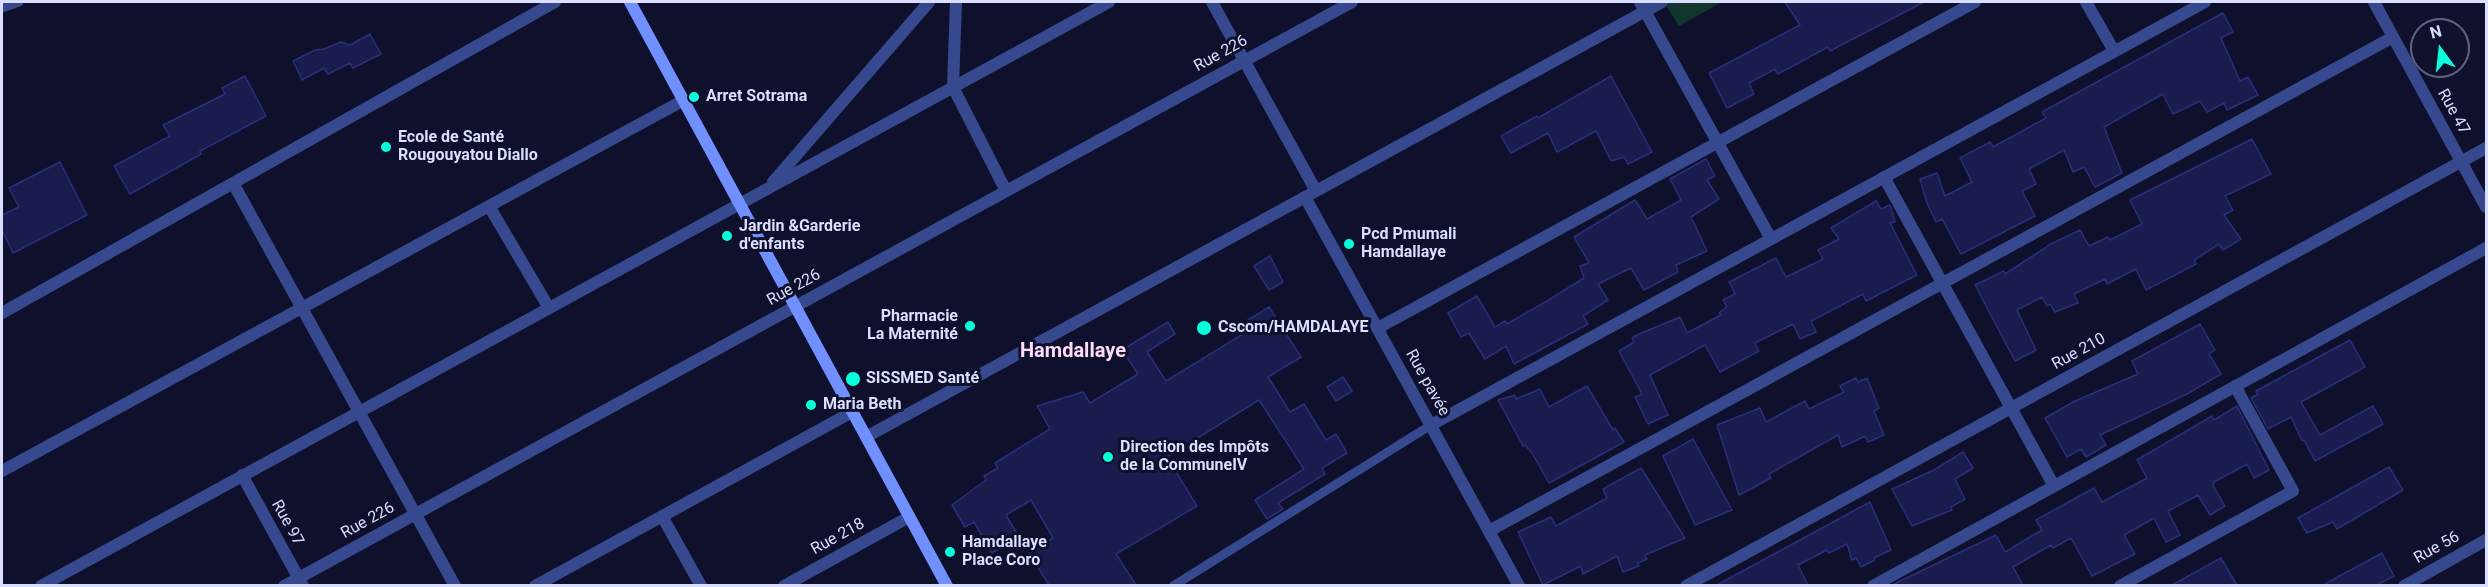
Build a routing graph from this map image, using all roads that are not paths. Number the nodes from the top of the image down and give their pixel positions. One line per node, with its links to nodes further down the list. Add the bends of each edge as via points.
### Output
1 (19, 2): 15 (lane)
2 (555, 2): 25 (street)
3 (630, 2): 20 (street)
4 (929, 2): 26 (street)
5 (956, 2): 19 (street)
6 (1109, 2): 19 (street)
7 (1212, 2): 18 (street, Rue pavée)
8 (1352, 2): 18 (street, Rue 226)
9 (1662, 2): 14 (street)
10 (1975, 2): 21 (street)
11 (2086, 2): 17 (street)
12 (2205, 2): 17 (street)
13 (2374, 2): 16 (street, Rue 47)
14 (1643, 6): 21 (street); 28 (street)
15 (2, 8)
16 (2393, 37): 23 (street, Rue 47); 34 (street)
17 (2114, 51): 24 (street)
18 (1244, 60): 27 (street, Rue 226); 28 (street, Rue pavée)
19 (953, 87): 26 (street); 27 (street)
20 (684, 100): 29 (street); 30 (street)
21 (1718, 142): 32 (street); 39 (street)
22 (2487, 148): 23 (street, Rue 210)
23 (2462, 162): 31 (street, Rue 47); 41 (street, Rue 210)
24 (1884, 177): 32 (street); 34 (street)
25 (233, 183): 36 (street); 38 (street)
26 (766, 189): 29 (street)
27 (1006, 191): 35 (street, Rue 226)
28 (1310, 194): 39 (street, Rue pavée); 45 (street)
29 (740, 203): 35 (street); 37 (street)
30 (489, 206): 36 (street); 37 (street)
31 (2487, 207)
32 (1771, 239): 44 (street)
33 (2487, 248): 40 (street)
34 (1943, 283): 41 (street); 52 (street)
35 (795, 306): 43 (street); 49 (street, Rue 226)
36 (302, 307): 42 (street); 46 (street)
37 (549, 308): 42 (street)
38 (2, 313)
39 (1378, 328): 44 (street, Rue pavée)
40 (2235, 386): 48 (street); 66 (street, via 2293,491)
41 (2011, 408): 48 (street); 64 (street, Rue 210)
42 (359, 411): 47 (street); 49 (street)
43 (852, 412): 45 (street); 50 (street)
44 (1431, 425): 52 (street, Rue pavée); 62 (lane)
45 (866, 437): 51 (street)
46 (2, 471)
47 (242, 476): 54 (street, Rue 97); 55 (street)
48 (2054, 486): 65 (street)
49 (416, 514): 54 (street, Rue 226); 57 (street)
50 (662, 516): 58 (street); 59 (street)
51 (909, 517): 60 (street, Rue 218); 61 (street)
52 (1489, 531): 63 (street, Rue pavée)
53 (2487, 540): 67 (street, Rue 56)
54 (301, 582): 56 (street, Rue 226)
55 (41, 585)
56 (284, 585)
57 (455, 585)
58 (535, 585)
59 (701, 585)
60 (784, 585)
61 (947, 585)
62 (1173, 585)
63 (1519, 585)
64 (1686, 585)
65 (1875, 585)
66 (2120, 585)
67 (2403, 585)

